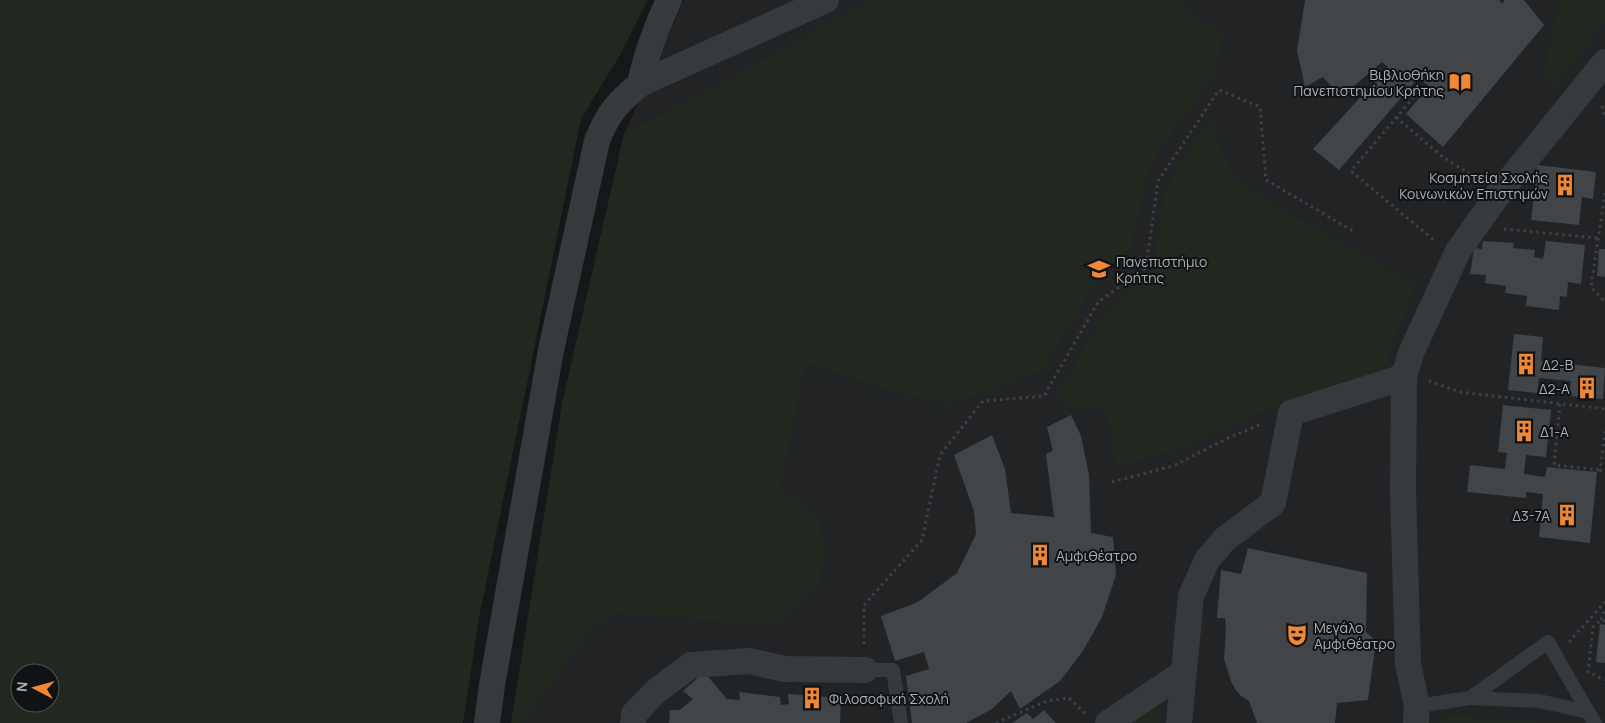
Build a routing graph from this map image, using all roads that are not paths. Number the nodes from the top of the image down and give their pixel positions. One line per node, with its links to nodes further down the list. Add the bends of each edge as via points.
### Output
1 (670, 0): 4 (street, via 645,59)
2 (826, 0): 4 (street)
3 (1605, 62): 5 (street, via 1499,193 1455,257 1410,353)
4 (640, 84): 12 (street, via 616,104 597,141 551,350)
5 (1414, 378): 7 (street, via 1291,413 1273,503 1225,538 1207,560 1192,596); 9 (street, via 1403,490 1408,664)
6 (865, 670): 13 (street, via 785,668 749,661 691,665 655,692 634,714); 14 (lane, via 893,670)
7 (1183, 673): 11 (street); 15 (street)
8 (1470, 698): 9 (lane); 10 (lane, via 1539,701); 10 (lane, via 1548,642)
9 (1416, 714)
10 (1591, 718)
11 (1098, 720)
12 (487, 723)
13 (633, 723)
14 (900, 723)
15 (1178, 723)

